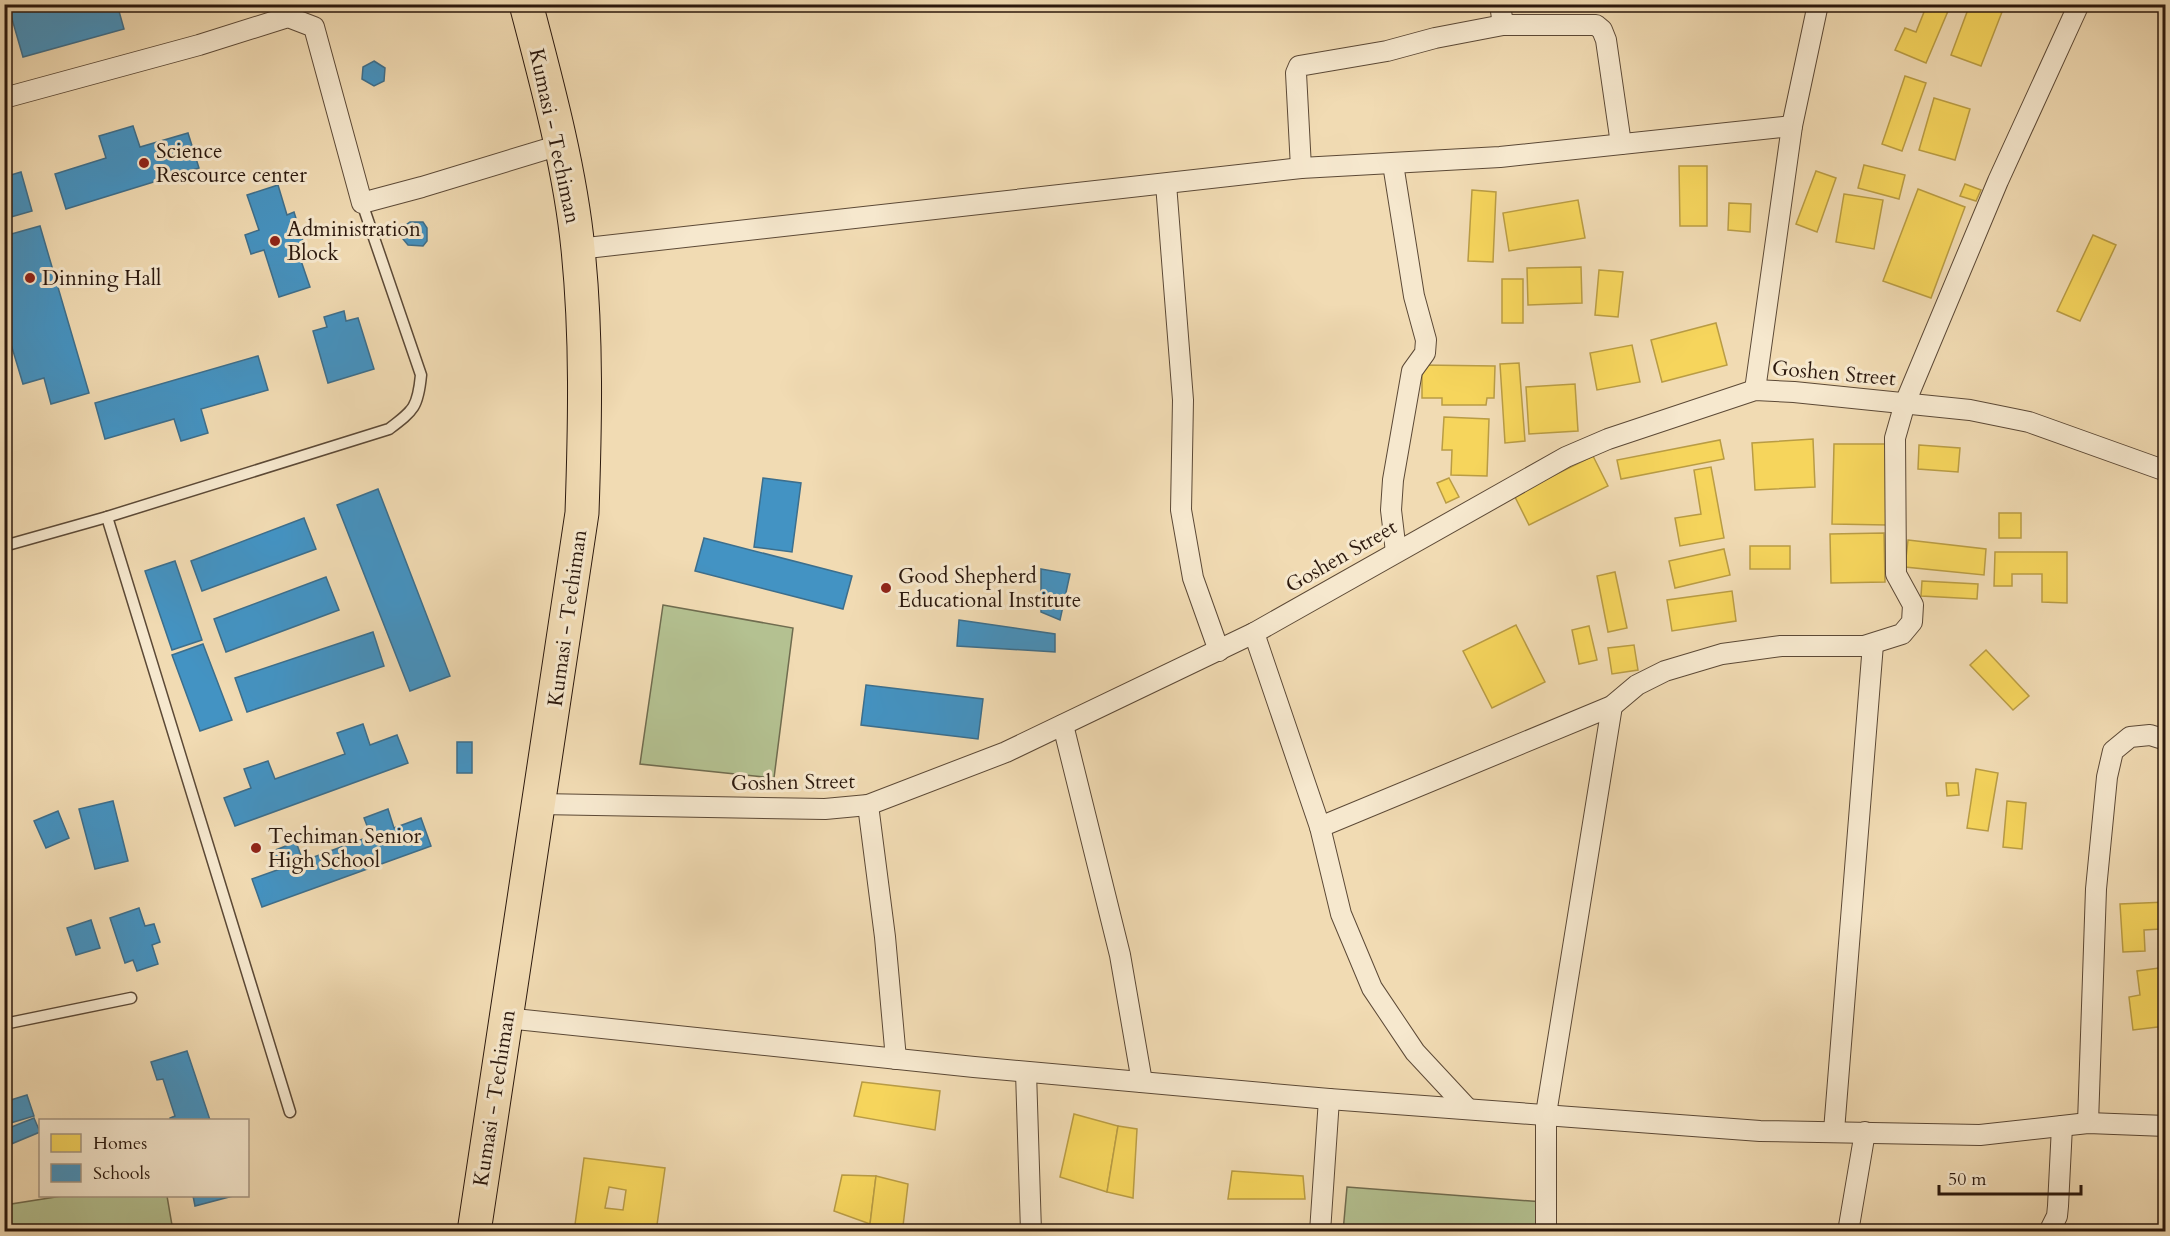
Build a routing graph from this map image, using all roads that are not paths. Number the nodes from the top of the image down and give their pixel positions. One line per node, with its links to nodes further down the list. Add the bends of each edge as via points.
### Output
1 (526, 4): 9 (highway, Kumasi - Techiman)
2 (1500, 4): 5 (street)
3 (1818, 4): 7 (street)
4 (2079, 4): 16 (street, via 1998,181)
5 (1503, 25): 8 (street, via 1596,25 1602,30); 11 (street, via 1299,66 1296,73)
6 (4, 98): 13 (street, via 288,17 314,27)
7 (1792, 126): 8 (street); 15 (street)
8 (1621, 144): 10 (street)
9 (560, 145): 13 (street); 14 (highway, Kumasi - Techiman)
10 (1393, 164): 11 (street); 20 (street, via 1414,296 1426,340 1425,353 1412,371 1393,480 1391,510)
11 (1301, 168): 12 (street)
12 (1167, 184): 14 (street); 23 (street, via 1184,400 1181,510 1193,578)
13 (362, 203): 18 (lane, via 421,375 419,395 411,413 389,429)
14 (578, 249): 27 (highway, Kumasi - Techiman, via 585,428 582,513)
15 (1755, 390): 16 (street, Goshen Street); 20 (street, Goshen Street, via 1566,457)
16 (1905, 403): 17 (street, Goshen Street, via 2029,422); 22 (street, via 1895,438 1896,574 1913,605 1912,622 1902,634)
17 (2165, 470)
18 (107, 518): 19 (lane); 38 (lane)
19 (4, 546)
20 (1396, 552): 21 (street, Goshen Street)
21 (1254, 633): 23 (street, Goshen Street); 29 (street)
22 (1873, 644): 24 (street, via 1781,646 1722,654 1665,670 1637,685); 43 (street)
23 (1219, 651): 25 (street, Goshen Street)
24 (1612, 706): 29 (street); 39 (street)
25 (1064, 725): 28 (street, Goshen Street, via 1006,752); 35 (street, via 1120,954)
26 (2166, 740): 40 (street, via 2151,735 2130,737 2113,752 2107,777 2096,889)
27 (539, 804): 28 (street, Goshen Street, via 825,809); 31 (highway, Kumasi - Techiman)
28 (868, 805): 33 (street)
29 (1320, 827): 37 (street, via 1341,914 1372,988 1415,1052)
30 (131, 998): 32 (lane)
31 (506, 1018): 33 (street); 45 (highway, Kumasi - Techiman)
32 (4, 1024)
33 (896, 1059): 34 (street)
34 (1026, 1072): 35 (street); 46 (street)
35 (1142, 1082): 36 (street)
36 (1329, 1099): 37 (street); 47 (street)
37 (1468, 1109): 39 (street)
38 (290, 1112)
39 (1546, 1114): 43 (street, via 1760,1131); 48 (street)
40 (2088, 1123): 41 (street); 42 (street)
41 (2062, 1126): 44 (street, via 1980,1135); 50 (street, via 2058,1206)
42 (2166, 1126)
43 (1834, 1131): 44 (street)
44 (1865, 1132): 49 (street)
45 (474, 1232)
46 (1032, 1232)
47 (1320, 1232)
48 (1546, 1232)
49 (1848, 1232)
50 (2049, 1232)

